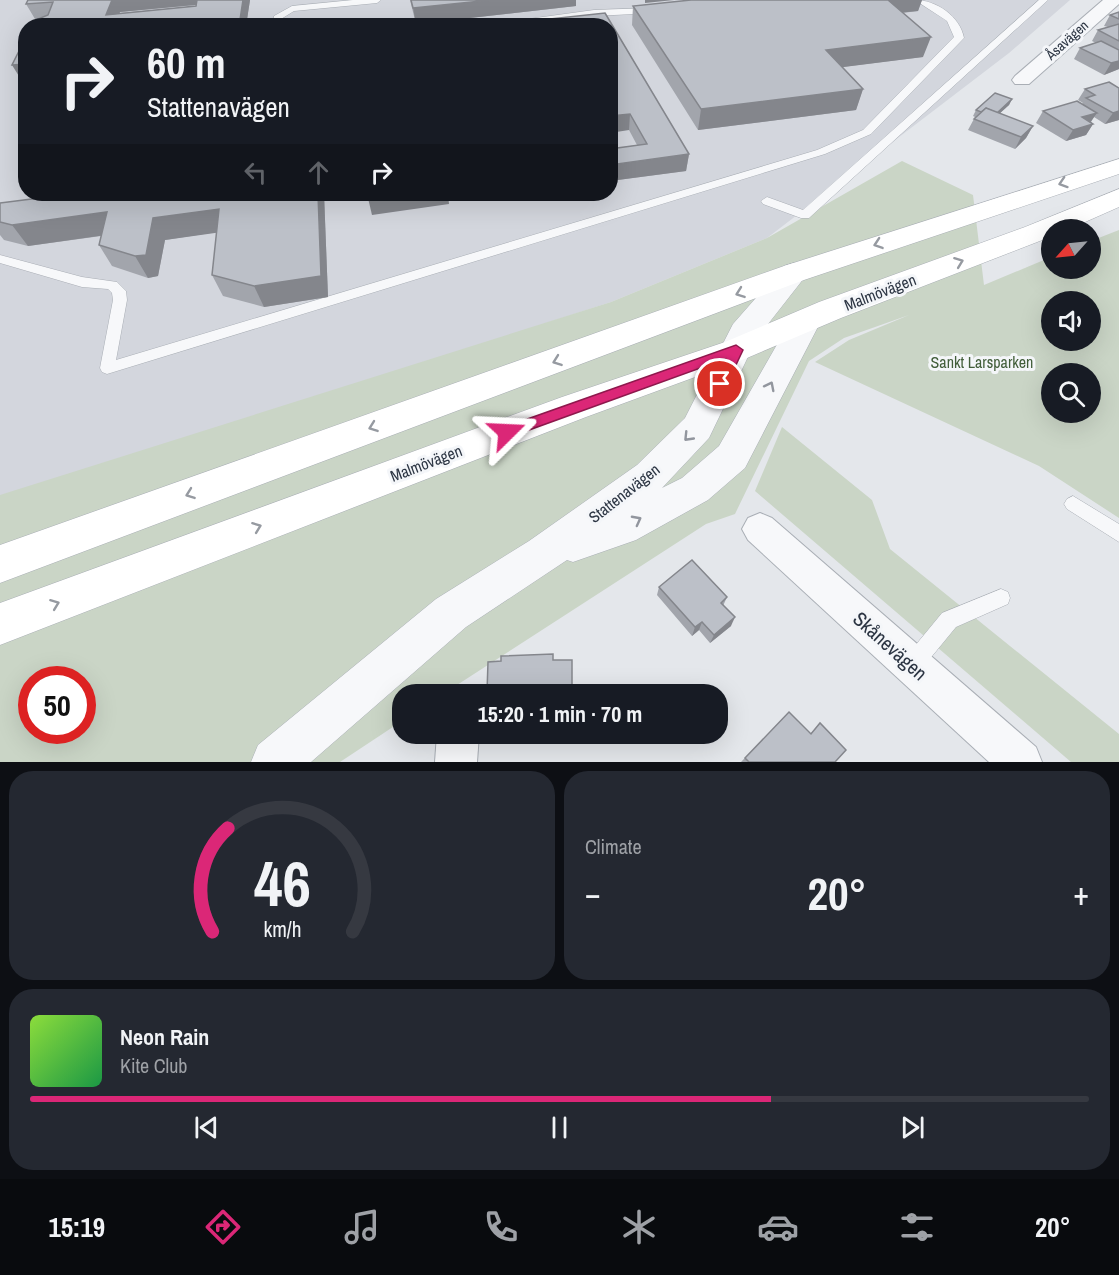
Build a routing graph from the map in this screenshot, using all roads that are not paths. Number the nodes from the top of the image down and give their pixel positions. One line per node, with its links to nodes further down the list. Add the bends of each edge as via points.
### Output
1 (377, 0): 6 (lane, via 292,9)
2 (919, 0): 12 (lane, via 950,18 959,38 867,132 854,139 107,368 119,291 112,285 82,282)
3 (1044, 0): 11 (lane, via 805,215)
4 (1113, 0): 8 (street, Åsavägen)
5 (660, 10): 7 (lane)
6 (277, 18)
7 (551, 18)
8 (1022, 80)
9 (1119, 166): 13 (main road, one-way to 13)
10 (1119, 196): 14 (main road, Malmövägen, one-way to 10, via 1035,233)
11 (767, 201)
12 (0, 259)
13 (794, 273): 15 (street, Stattenavägen, via 744,332); 20 (main road, one-way to 20)
14 (806, 321): 15 (main road, Malmövägen); 19 (street, Stattenavägen, one-way to 14, via 622,528 695,489 732,457)
15 (736, 350): 19 (street, Stattenavägen, one-way to 19, via 697,428 650,476); 22 (main road, Malmövägen, one-way to 15)
16 (1073, 504): 18 (lane)
17 (760, 530): 23 (street, Skånevägen)
18 (1119, 534)
19 (543, 554): 25 (street, Stattenavägen, via 451,613)
20 (0, 564)
21 (1001, 598): 23 (lane, via 949,620)
22 (0, 624)
23 (912, 665): 27 (street, Skånevägen)
24 (457, 744): 26 (street)
25 (275, 762)
26 (456, 762)
27 (1021, 762)

